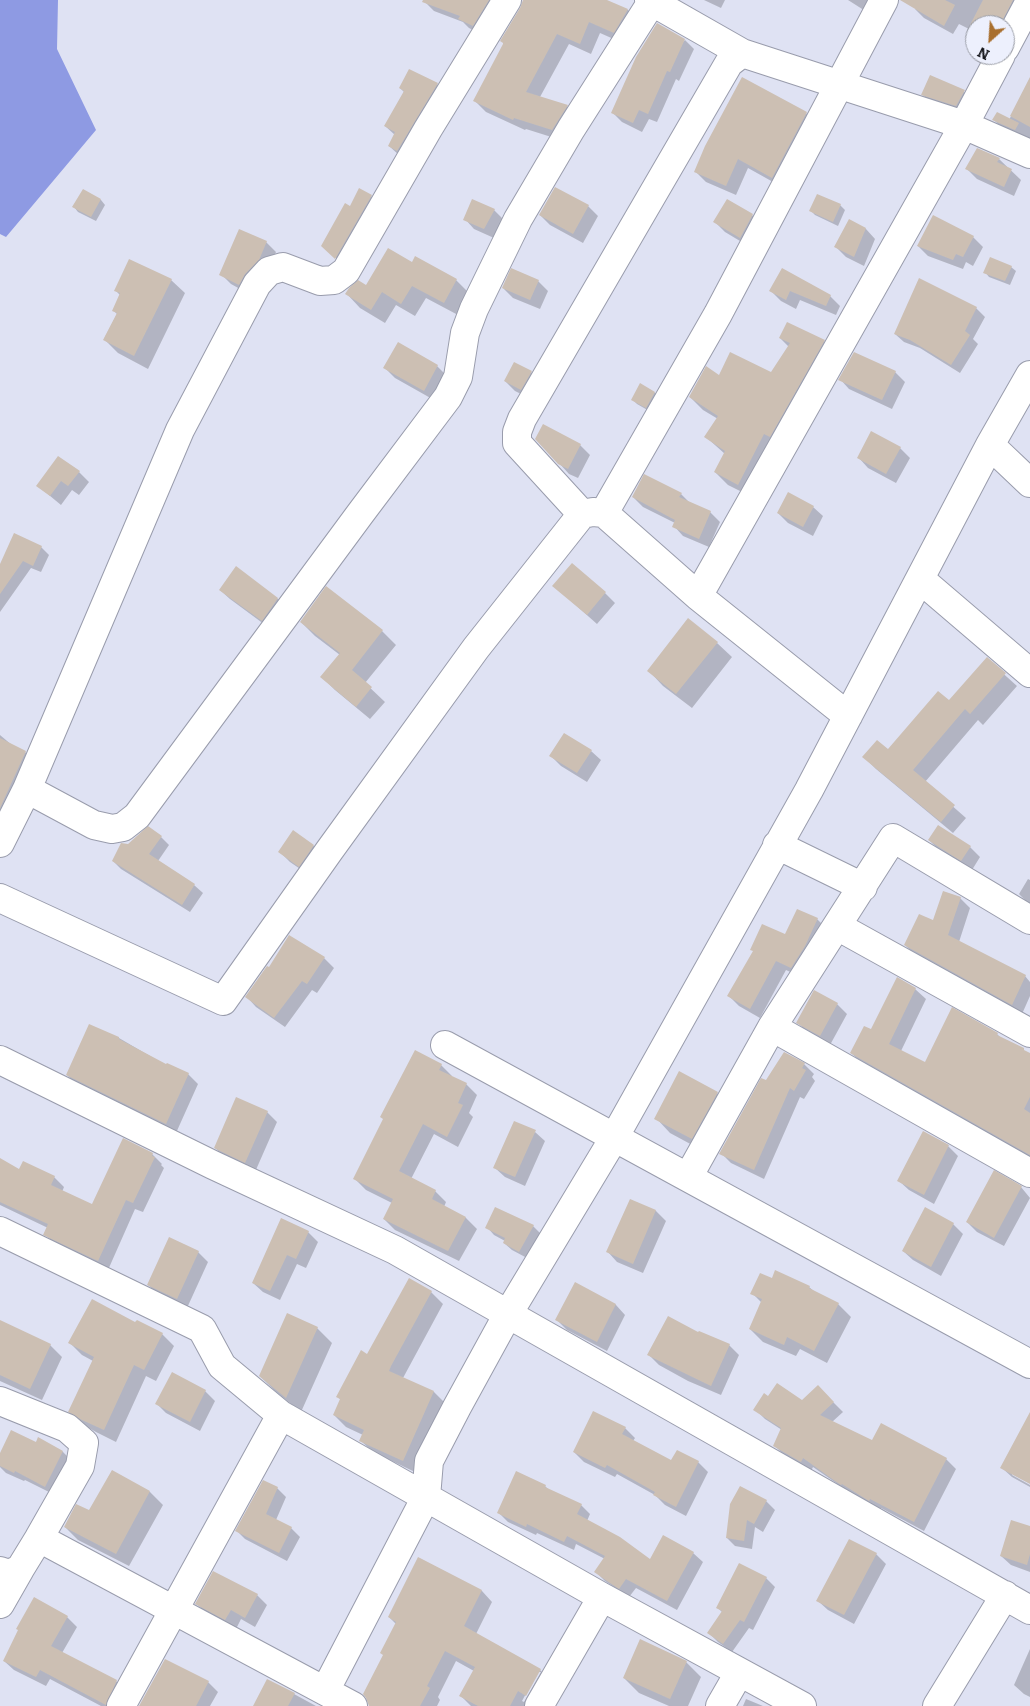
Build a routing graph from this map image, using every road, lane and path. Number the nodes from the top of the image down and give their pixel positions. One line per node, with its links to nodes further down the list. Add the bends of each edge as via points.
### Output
1 (506, 0): 19 (street, via 346,271 334,280 320,281 283,267 269,271 258,284 180,430)
2 (884, 0): 8 (street)
3 (652, 1): 6 (street); 19 (street, via 518,219 474,309 465,333 458,377 448,397 137,816 123,827 112,829 94,825)
4 (1030, 1): 5 (street)
5 (1015, 29)
6 (742, 53): 8 (street); 14 (street, via 729,63 517,432 517,443)
7 (996, 65): 9 (street)
8 (838, 85): 9 (street); 14 (street, via 718,314)
9 (964, 125): 10 (street); 16 (street)
10 (1030, 154)
11 (1030, 375): 12 (street)
12 (990, 445): 13 (street); 15 (street)
13 (1030, 483)
14 (593, 514): 16 (street); 23 (street, via 476,648 223,1001)
15 (920, 579): 17 (street); 18 (street)
16 (698, 596): 18 (street)
17 (1030, 673)
18 (848, 716): 21 (street)
19 (26, 789): 20 (street)
20 (0, 843)
21 (777, 845): 22 (street); 30 (street)
22 (863, 887): 24 (street, via 893,838); 25 (street)
23 (0, 898)
24 (1030, 920)
25 (837, 926): 26 (street); 27 (street)
26 (772, 1027): 31 (street); 32 (street)
27 (1030, 1033)
28 (445, 1045): 30 (street)
29 (0, 1060): 34 (street, via 212,1165 395,1250)
30 (614, 1138): 34 (street); 35 (street)
31 (691, 1172)
32 (1030, 1173)
33 (0, 1231): 37 (street, via 202,1329 222,1366)
34 (508, 1314): 38 (street, via 429,1461); 41 (street)
35 (1030, 1364)
36 (0, 1400): 39 (street, via 67,1428 84,1443 80,1466)
37 (281, 1414): 38 (street); 45 (street)
38 (426, 1497): 42 (street); 47 (street)
39 (39, 1538): 40 (street); 45 (street)
40 (10, 1570): 43 (street)
41 (1005, 1595): 44 (street); 53 (street)
42 (602, 1598): 46 (street); 50 (street)
43 (0, 1604)
44 (1030, 1610)
45 (174, 1611): 47 (street); 48 (street)
46 (739, 1673): 51 (street); 52 (street)
47 (325, 1691): 49 (street)
48 (121, 1706)
49 (353, 1706)
50 (540, 1706)
51 (720, 1706)
52 (802, 1706)
53 (936, 1706)

